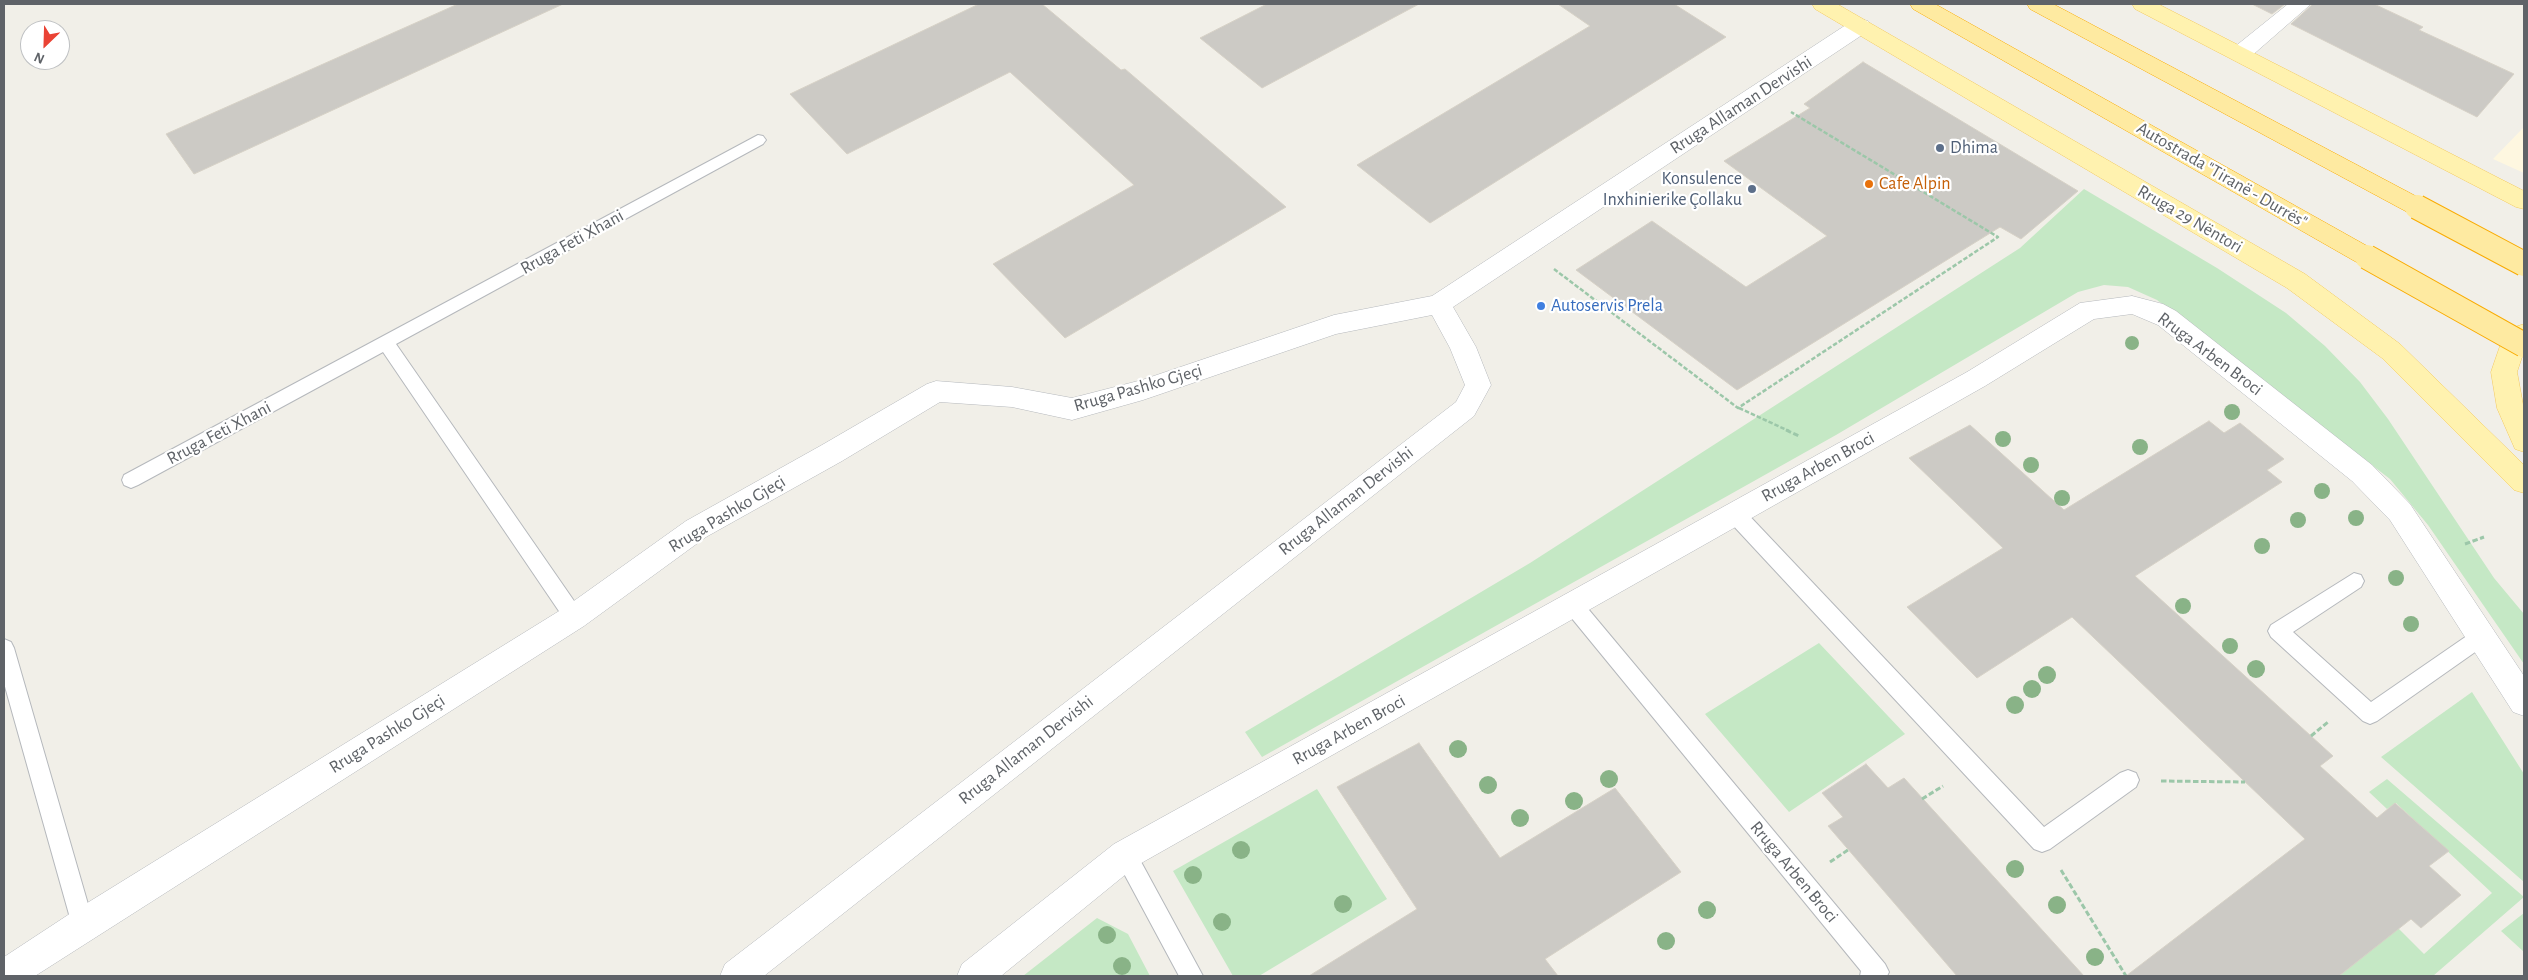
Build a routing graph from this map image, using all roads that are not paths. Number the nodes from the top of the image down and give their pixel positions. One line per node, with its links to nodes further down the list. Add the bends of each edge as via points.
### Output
1 (1822, 4): 6 (main road, Rruga 29 Nëntori)
2 (1920, 4): 14 (highway, Autostrada "Tiranë - Durrës", bridge)
3 (2037, 4): 10 (highway, bridge)
4 (2142, 4): 7 (main road)
5 (2301, 4): 7 (street)
6 (1860, 26): 11 (street, Rruga Allaman Dervishi); 17 (main road, Rruga 29 Nëntori, via 2296,281 2391,351)
7 (2240, 54): 9 (main road)
8 (758, 140): 13 (lane, Rruga Feti Xhani)
9 (2524, 200)
10 (2524, 264)
11 (1439, 304): 21 (street, Rruga Pashko Gjeçi, via 1334,324 1143,390 1072,409 1012,397 936,391 696,529); 29 (street, Rruga Allaman Dervishi, via 1463,347 1478,385 1464,409)
12 (2524, 334): 15 (main road, via 2510,350 2504,372 2510,408)
13 (386, 343): 16 (lane, Rruga Feti Xhani); 21 (lane)
14 (2524, 345)
15 (2524, 441)
16 (131, 480)
17 (2524, 482)
18 (1735, 514): 20 (street, Rruga Arben Broci); 22 (street, Rruga Arben Broci, via 2090,310 2132,305 2167,318 2362,473 2400,512); 25 (lane, via 2042,841)
19 (2354, 581): 22 (lane, via 2278,631 2370,714)
20 (1572, 604): 26 (street, Rruga Arben Broci); 32 (lane, Rruga Arben Broci, via 1877,972)
21 (574, 617): 27 (street, Rruga Pashko Gjeçi)
22 (2481, 637): 24 (street, Rruga Arben Broci)
23 (4, 648): 27 (lane)
24 (2524, 702)
25 (2128, 780)
26 (1125, 855): 30 (street, Rruga Arben Broci); 31 (lane)
27 (83, 925): 28 (street, Rruga Pashko Gjeçi)
28 (5, 976)
29 (737, 976)
30 (974, 976)
31 (1192, 976)
32 (1871, 976)

